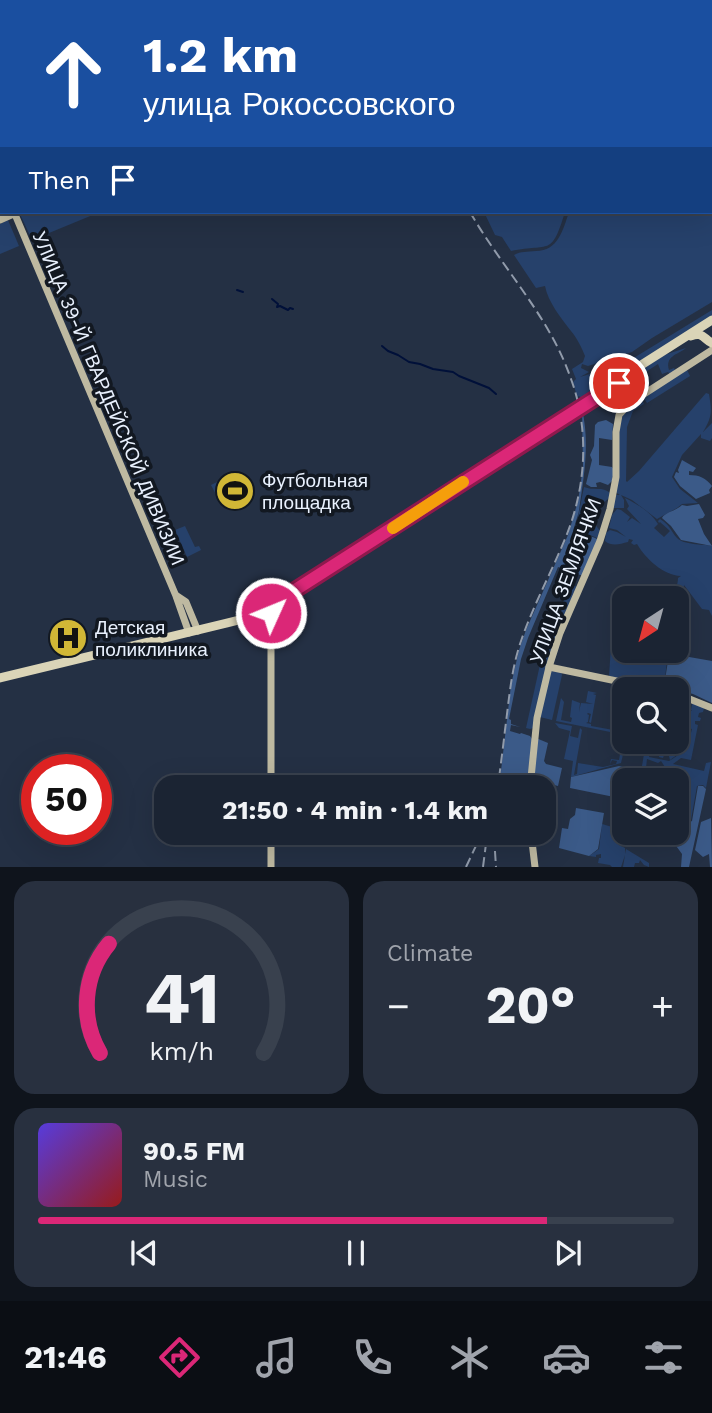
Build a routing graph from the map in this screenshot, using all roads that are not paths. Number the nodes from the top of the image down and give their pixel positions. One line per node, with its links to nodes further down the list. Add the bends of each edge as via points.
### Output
1 (16, 214): 12 (main road, УЛИЦА 39-Й ГВАРДЕЙСКОЙ ДИВИЗИИ)
2 (712, 322): 4 (highway, via 707,328); 7 (highway)
3 (691, 336): 4 (highway); 6 (main road, via 699,336 705,343); 7 (highway)
4 (709, 340): 6 (main road)
5 (712, 350): 6 (main road, УЛИЦА ЗЕМЛЯЧКИ)
6 (700, 357): 13 (main road, УЛИЦА ЗЕМЛЯЧКИ, via 630,402 619,415 607,521)
7 (569, 413): 8 (highway)
8 (292, 592): 9 (highway); 11 (highway)
9 (269, 607): 10 (highway); 11 (main road)
10 (243, 619): 11 (highway, via 260,621); 12 (highway)
11 (271, 630): 18 (main road)
12 (194, 632): 14 (highway)
13 (549, 667): 15 (main road); 19 (main road, УЛИЦА ЗЕМЛЯЧКИ, via 537,718)
14 (0, 678)
15 (612, 680)
16 (689, 699): 17 (main road)
17 (712, 708)
18 (271, 775)
19 (531, 775)
20 (271, 845): 22 (main road)
21 (532, 845): 23 (main road)
22 (271, 867)
23 (535, 867)

